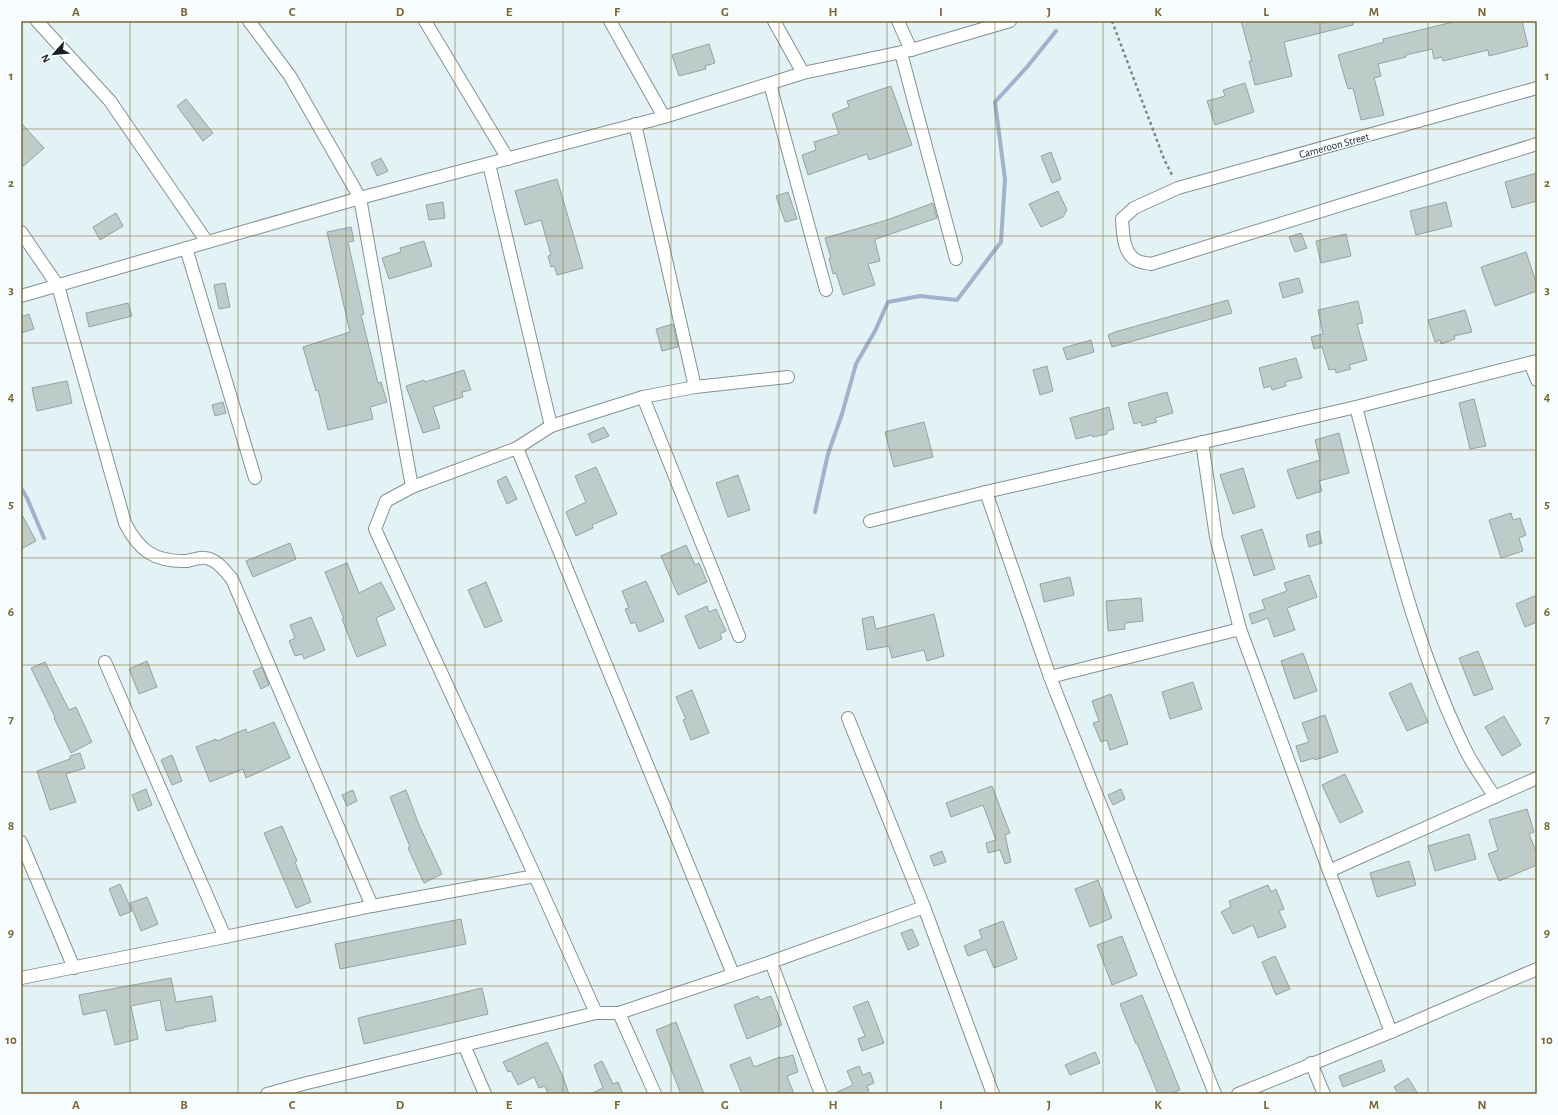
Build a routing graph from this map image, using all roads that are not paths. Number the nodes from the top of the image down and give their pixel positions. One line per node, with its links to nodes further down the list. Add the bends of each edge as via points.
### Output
1 (37, 21): 19 (street, via 110,100)
2 (249, 21): 17 (street, via 290,76)
3 (426, 21): 15 (street)
4 (610, 21): 12 (street)
5 (774, 21): 9 (street)
6 (898, 21): 8 (street)
7 (1010, 21): 8 (street)
8 (906, 52): 9 (street); 21 (street)
9 (803, 73): 10 (street)
10 (770, 84): 12 (street); 23 (street)
11 (1537, 88): 14 (street, Cameroon Street, via 1178,188 1134,208 1122,219 1123,236 1128,251 1137,261 1151,264)
12 (664, 117): 13 (street)
13 (635, 124): 15 (street); 28 (street)
14 (1537, 144)
15 (508, 159): 16 (street)
16 (489, 164): 17 (street); 31 (street)
17 (360, 198): 19 (street); 35 (street)
18 (21, 232): 22 (street)
19 (207, 242): 20 (street)
20 (186, 248): 22 (street); 34 (street)
21 (956, 259)
22 (58, 286): 24 (street); 48 (street, via 125,523 143,549 160,558 176,561 206,558 217,563 232,579)
23 (826, 290)
24 (21, 296)
25 (1534, 362): 27 (street); 30 (street)
26 (788, 377): 28 (street)
27 (1537, 380)
28 (695, 387): 29 (street)
29 (643, 397): 31 (street); 39 (street)
30 (1356, 407): 32 (street); 44 (street, via 1408,600 1443,701 1466,752)
31 (551, 426): 33 (street)
32 (1202, 442): 36 (street); 38 (street, via 1216,537)
33 (517, 448): 35 (street); 54 (street)
34 (255, 478)
35 (412, 488): 47 (street, via 386,502 375,529)
36 (986, 492): 37 (street); 41 (street)
37 (870, 521)
38 (1240, 629): 41 (street); 46 (street)
39 (738, 636)
40 (105, 662): 50 (street)
41 (1050, 677): 67 (street)
42 (848, 718): 49 (street)
43 (1537, 778): 44 (street)
44 (1495, 797): 46 (street)
45 (21, 842): 52 (street)
46 (1329, 871): 58 (street)
47 (535, 876): 48 (street); 56 (street)
48 (372, 906): 50 (street)
49 (924, 908): 51 (street); 66 (street)
50 (225, 937): 52 (street)
51 (771, 962): 54 (street); 65 (street)
52 (74, 968): 55 (street)
53 (1537, 969): 58 (street)
54 (733, 974): 57 (street)
55 (21, 978)
56 (596, 1013): 57 (street); 59 (street)
57 (619, 1013): 64 (street)
58 (1391, 1032): 60 (street)
59 (464, 1045): 61 (street); 63 (street)
60 (1311, 1063): 68 (street); 69 (street)
61 (305, 1089): 62 (street)
62 (267, 1094)
63 (485, 1094)
64 (655, 1094)
65 (821, 1094)
66 (993, 1094)
67 (1215, 1094)
68 (1238, 1094)
69 (1324, 1094)

